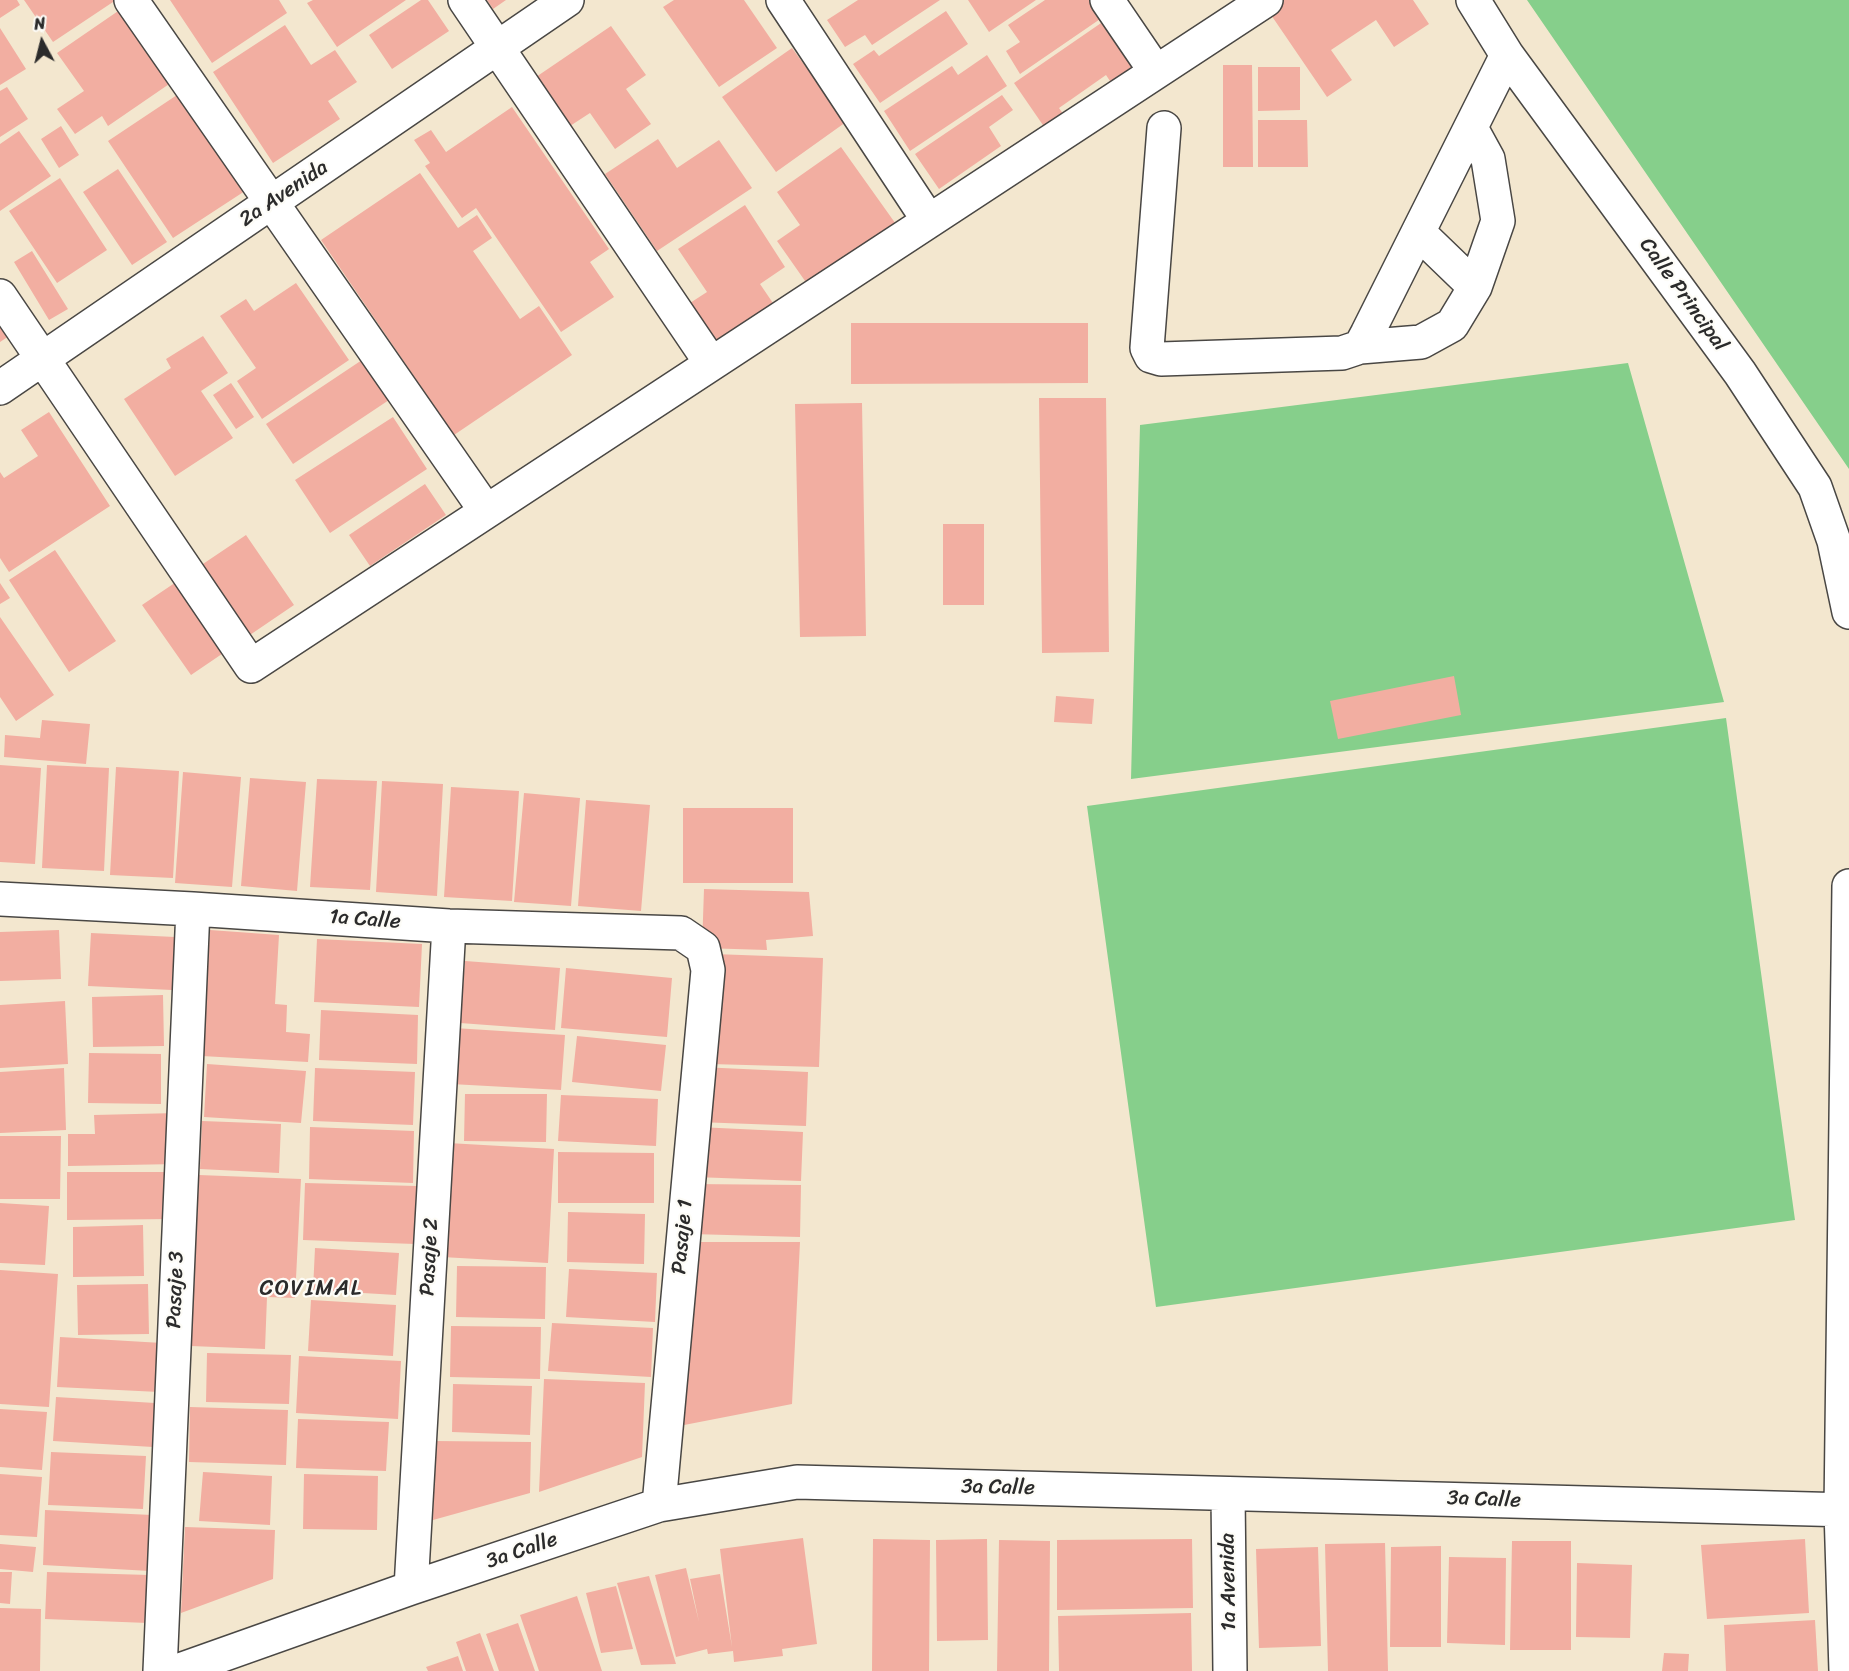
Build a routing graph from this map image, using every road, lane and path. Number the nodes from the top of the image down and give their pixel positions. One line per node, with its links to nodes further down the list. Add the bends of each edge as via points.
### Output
1 (131, 0): 13 (street)
2 (465, 0): 8 (street)
3 (567, 0): 8 (street, 2a Avenida)
4 (783, 0): 14 (street)
5 (1107, 0): 10 (street)
6 (1266, 0): 10 (street)
7 (1473, 0): 9 (street, Calle Principal)
8 (498, 48): 13 (street, 2a Avenida); 20 (street)
9 (1507, 55): 12 (street); 23 (street, Calle Principal, via 1740,373 1815,487 1834,541)
10 (1156, 72): 14 (street)
11 (1164, 128): 18 (street, via 1147,348 1151,356 1161,360 1342,353)
12 (1471, 128): 15 (street); 16 (street, via 1488,159 1498,221)
13 (272, 202): 19 (street, 2a Avenida); 22 (street)
14 (929, 221): 20 (street)
15 (1419, 233): 16 (street); 18 (street)
16 (1475, 287): 18 (street, via 1452,325 1421,342)
17 (0, 296): 19 (street)
18 (1360, 347)
19 (43, 359): 21 (street, 2a Avenida); 22 (street, via 251,666)
20 (711, 363): 22 (street)
21 (0, 388)
22 (486, 511)
23 (1849, 612)
24 (1849, 886): 31 (street)
25 (0, 899): 26 (street, 1a Calle)
26 (193, 909): 27 (street, 1a Calle); 33 (street, Pasaje 3)
27 (448, 926): 28 (street, 1a Calle, via 681,933 703,948); 32 (street, Pasaje 2)
28 (708, 970): 30 (street, Pasaje 1)
29 (1228, 1494): 30 (street, 3a Calle, via 797,1482); 31 (street, 3a Calle); 35 (street, 1a Avenida)
30 (659, 1505): 32 (street, 3a Calle)
31 (1845, 1510): 36 (street)
32 (411, 1588): 34 (street, 3a Calle)
33 (160, 1671)
34 (177, 1671)
35 (1230, 1671)
36 (1846, 1671)

